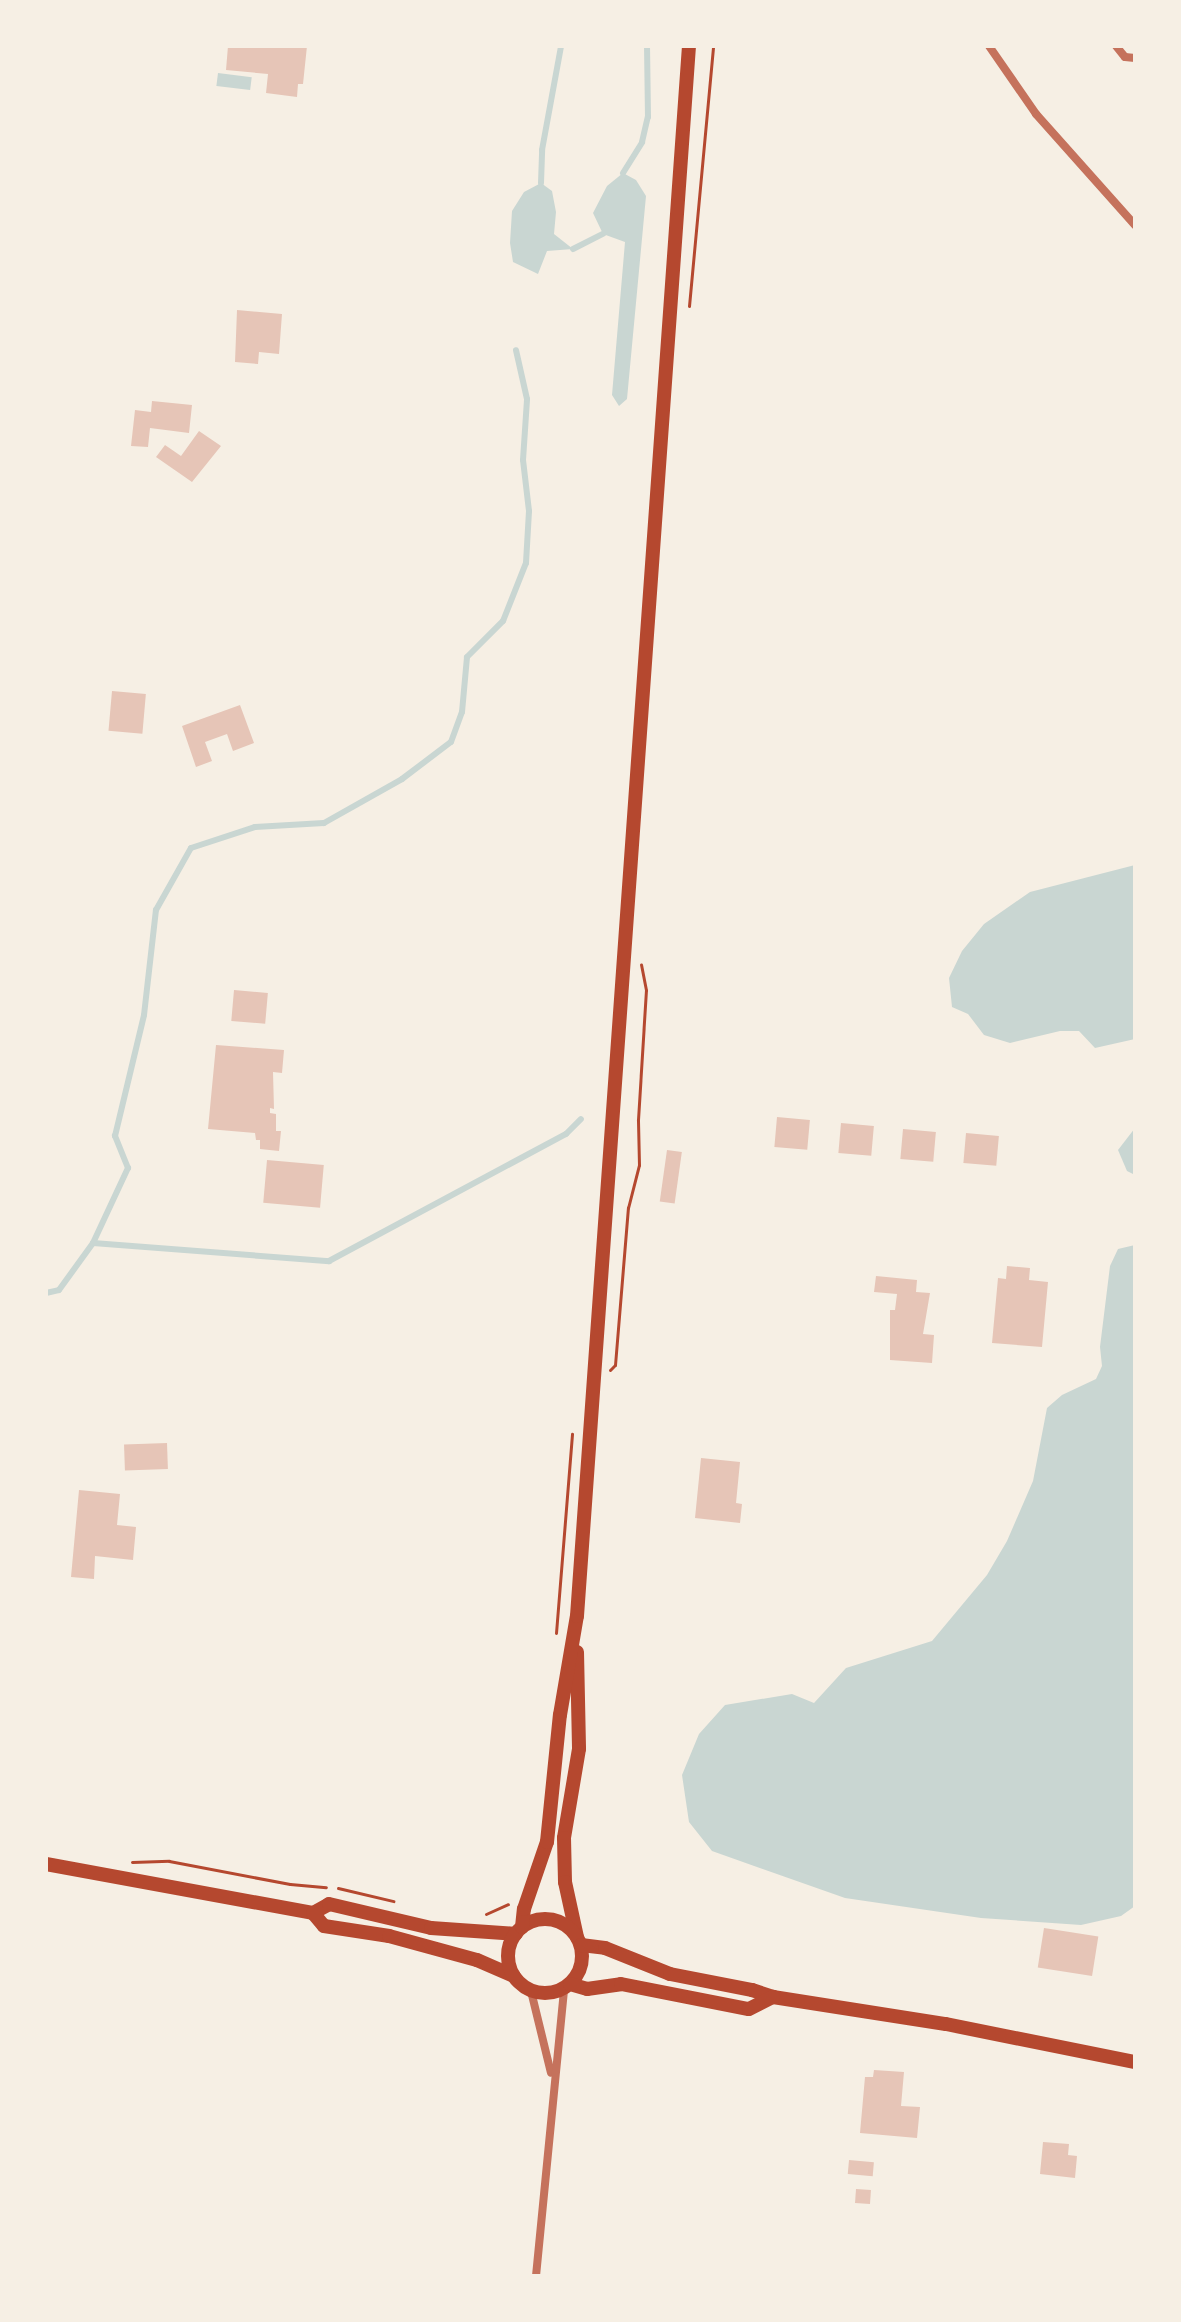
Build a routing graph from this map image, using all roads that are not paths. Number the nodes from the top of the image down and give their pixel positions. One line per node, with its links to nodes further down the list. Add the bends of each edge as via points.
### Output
1 (689, 46): 6 (main road)
2 (989, 46): 5 (street, via 1036,114)
3 (1116, 46): 4 (street, via 1125,57)
4 (1135, 58)
5 (1135, 225)
6 (577, 1616): 9 (main road, via 547,1842); 10 (main road, via 579,1749 564,1852)
7 (46, 1864): 8 (main road)
8 (313, 1913): 9 (main road, via 329,1904 431,1928); 11 (main road, via 324,1926 389,1936)
9 (519, 1931): 10 (main road, via 533,1921 558,1921); 11 (main road, via 508,1954)
10 (579, 1941): 12 (main road, via 581,1966); 14 (main road, via 670,1974)
11 (514, 1976): 13 (main road)
12 (567, 1986): 13 (main road, via 553,1993); 14 (main road, via 621,1984 749,2009); 16 (street)
13 (531, 1991): 16 (street)
14 (773, 1997): 15 (main road)
15 (1135, 2062)
16 (553, 2082): 17 (street)
17 (536, 2276)

